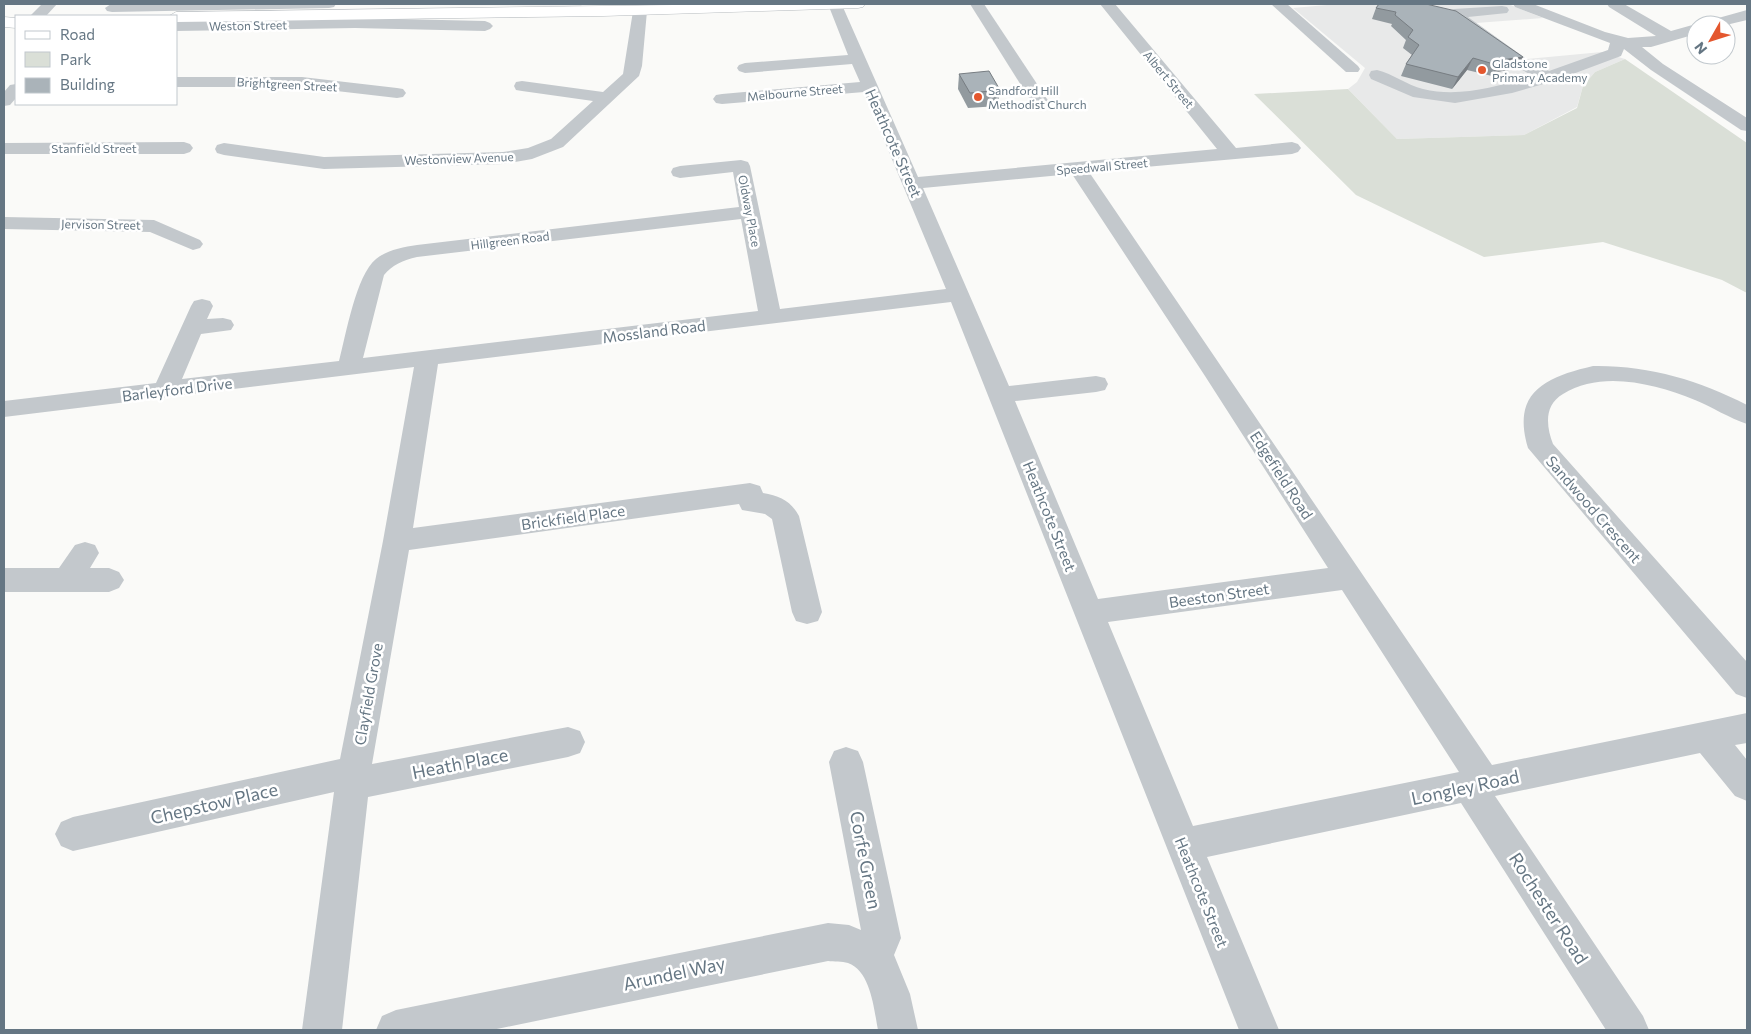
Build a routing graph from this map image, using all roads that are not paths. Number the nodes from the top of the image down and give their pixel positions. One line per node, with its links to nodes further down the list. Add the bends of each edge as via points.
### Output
1 (50, 4): 13 (street)
2 (329, 4): 10 (street)
3 (847, 4): 11 (main road); 20 (street, Heathcote Street)
4 (977, 4): 33 (street)
5 (1107, 4): 39 (street, Albert Street)
6 (1278, 4): 22 (street)
7 (1520, 4): 19 (street)
8 (1614, 4): 18 (street)
9 (571, 8): 11 (main road); 14 (main road)
10 (110, 9)
11 (631, 9): 30 (street, Westonview Avenue, via 634,66 631,76)
12 (1502, 10): 24 (street, via 1454,14 1524,64)
13 (39, 15)
14 (178, 17)
15 (178, 26): 16 (street, Weston Street)
16 (485, 26)
17 (1686, 32): 18 (street)
18 (1670, 37): 19 (street, via 1651,42)
19 (1623, 42): 24 (street, via 1615,53); 34 (street)
20 (858, 59): 21 (street); 27 (street, Heathcote Street)
21 (745, 68)
22 (1352, 69)
23 (1377, 75): 24 (street, via 1419,94 1455,98 1506,89)
24 (1548, 76)
25 (178, 82): 29 (street, Brightgreen Street, via 302,82)
26 (522, 86): 30 (street)
27 (869, 86): 31 (street, Melbourne Street); 42 (street, Heathcote Street)
28 (15, 90): 32 (street)
29 (397, 92)
30 (607, 98): 38 (street, Westonview Avenue, via 557,143 512,157 324,163)
31 (722, 99)
32 (4, 101)
33 (1040, 102)
34 (1747, 126)
35 (184, 148): 37 (street, Stanfield Street)
36 (1292, 148): 39 (street, Speedwall Street)
37 (4, 149)
38 (224, 149)
39 (1231, 154): 40 (street, Speedwall Street)
40 (1078, 168): 42 (street, Speedwall Street); 60 (street, Edgefield Road)
41 (680, 172): 43 (street, Oldway Place, via 741,166)
42 (912, 183): 46 (street, Heathcote Street)
43 (751, 212): 48 (street, Oldway Place); 52 (street, Hillgreen Road, via 414,251 397,256 382,264 373,275)
44 (4, 223): 45 (street, Jervison Street, via 154,226)
45 (193, 244)
46 (960, 294): 48 (street, Mossland Road); 55 (street, Heathcote Street)
47 (202, 306): 50 (street)
48 (770, 317): 51 (street, Mossland Road)
49 (223, 325): 50 (street)
50 (194, 328): 54 (street)
51 (427, 359): 52 (street, Mossland Road); 58 (street, Clayfield Grove)
52 (349, 368): 54 (street, Barleyford Drive)
53 (1096, 384): 55 (street)
54 (165, 390): 56 (street, Barleyford Drive)
55 (1000, 395): 65 (street, Heathcote Street)
56 (4, 409)
57 (1747, 415): 66 (street, Sandwood Crescent, via 1712,396 1665,381 1642,376 1600,374 1566,381 1553,388 1537,407 1534,420 1541,448)
58 (397, 541): 64 (street, Brickfield Place, via 751,495 779,509 785,516); 71 (street, Clayfield Grove)
59 (85, 553): 62 (street)
60 (1349, 577): 65 (street, Beeston Street); 72 (street, Edgefield Road)
61 (4, 580): 62 (street)
62 (67, 580): 63 (street)
63 (109, 580)
64 (807, 612)
65 (1089, 612): 75 (street, Heathcote Street)
66 (1747, 684)
67 (1747, 728): 68 (street, Longley Road)
68 (1708, 737): 72 (street, Longley Road); 73 (street)
69 (568, 742): 71 (street, Heath Place)
70 (846, 762): 76 (street, Corfe Green, via 882,938)
71 (353, 778): 74 (street, Chepstow Place); 77 (street, Clayfield Grove)
72 (1477, 784): 75 (street, Longley Road); 81 (street, Rochester Road)
73 (1747, 785)
74 (73, 834)
75 (1183, 845): 80 (street, Heathcote Street)
76 (872, 957): 78 (street, Arundel Way, via 855,946 828,942); 79 (street, via 894,1004)
77 (322, 1030)
78 (396, 1030)
79 (898, 1030)
80 (1259, 1030)
81 (1628, 1030)

